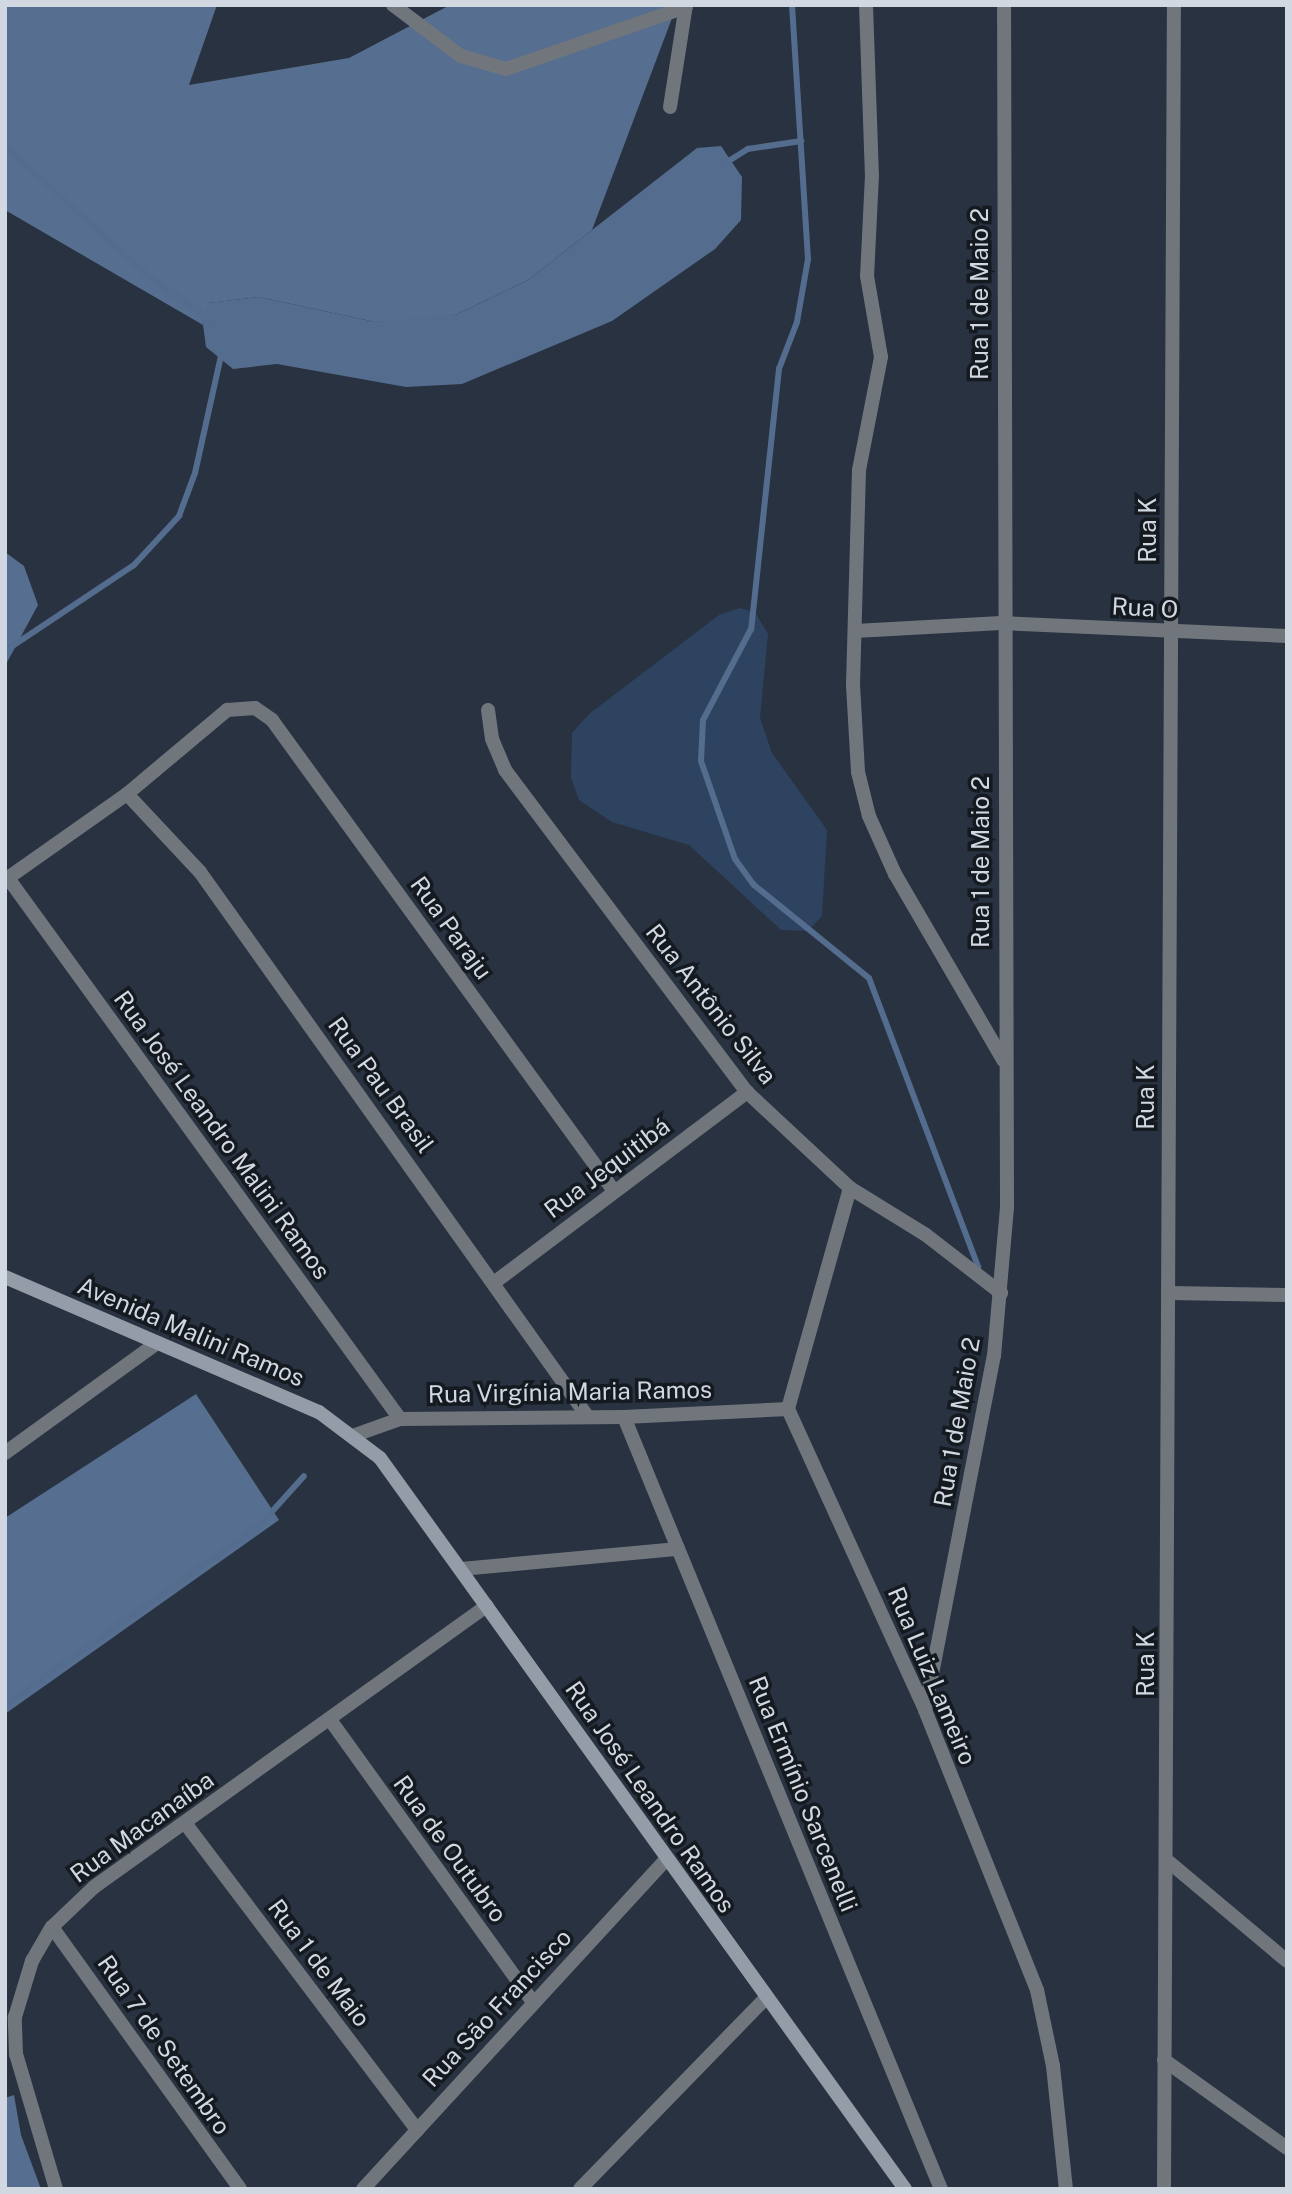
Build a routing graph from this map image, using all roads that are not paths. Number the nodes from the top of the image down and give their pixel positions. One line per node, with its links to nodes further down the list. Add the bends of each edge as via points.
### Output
1 (393, 5): 5 (street, via 461,56 506,69)
2 (866, 5): 8 (street, via 872,175 867,276 881,357 861,448)
3 (1004, 5): 7 (street, Rua 1 de Maio 2)
4 (1174, 5): 9 (street, Rua K)
5 (686, 6): 6 (street)
6 (670, 107)
7 (1002, 623): 8 (street, Rua O); 9 (street, Rua O); 14 (street, Rua 1 de Maio 2)
8 (855, 631): 14 (street, via 853,726 869,816 895,874)
9 (1171, 633): 10 (street, Rua O); 21 (street, Rua K)
10 (1287, 636)
11 (488, 710): 15 (street, Rua Antônio Silva, via 492,739 505,770)
12 (127, 794): 13 (street); 17 (street, Rua Paraju, via 227,710 242,706 272,720); 19 (street, Rua Pau Brasil, via 200,872)
13 (7, 879): 27 (street, Rua José Leandro Malini Ramos)
14 (1005, 1062): 20 (street, Rua 1 de Maio 2)
15 (747, 1092): 16 (street, Rua Antônio Silva); 17 (street, Rua Jequitibá)
16 (850, 1188): 20 (street, Rua Antônio Silva, via 926,1235); 24 (street)
17 (614, 1191): 19 (street, Rua Jequitibá)
18 (5, 1277): 23 (street, Avenida Malini Ramos)
19 (495, 1282): 25 (street, Rua Pau Brasil)
20 (1001, 1293): 33 (street, Rua 1 de Maio 2)
21 (1168, 1293): 22 (street); 37 (street, Rua K)
22 (1287, 1295)
23 (157, 1343): 28 (street, Avenida Malini Ramos, via 319,1412); 29 (street)
24 (788, 1409): 26 (street, Rua Virgínia Maria Ramos); 33 (street, Rua Luiz Lameiro)
25 (585, 1413): 26 (street, Rua Virgínia Maria Ramos); 27 (street, Rua Virgínia Maria Ramos)
26 (624, 1417): 30 (street, Rua Ermínio Sarcenelli)
27 (400, 1419): 28 (street, Rua Virgínia Maria Ramos)
28 (355, 1435): 31 (street, Rua José Leandro Ramos, via 402,1485)
29 (5, 1452)
30 (678, 1549): 31 (street); 50 (street, Rua Ermínio Sarcenelli)
31 (461, 1569): 32 (street, Rua José Leandro Ramos)
32 (487, 1606): 34 (street, Rua Macanaíba); 36 (street, Rua José Leandro Ramos)
33 (925, 1710): 51 (street, Rua Luiz Lameiro, via 1037,1990 1053,2066)
34 (331, 1721): 35 (street, Rua Macanaíba); 41 (street, Rua de Outubro)
35 (185, 1823): 38 (street, Rua Macanaíba, via 94,1886); 43 (street, Rua 1 de Maio)
36 (666, 1859): 40 (street, Rua José Leandro Ramos); 41 (street, Rua São Francisco)
37 (1168, 1862): 39 (street); 42 (street, Rua K)
38 (52, 1927): 45 (street, Rua Macanaíba, via 19,1994 15,2030 16,2054); 46 (street, Rua 7 de Setembro)
39 (1287, 1961)
40 (765, 1999): 48 (street); 49 (street, Rua José Leandro Ramos)
41 (534, 2003): 43 (street, Rua São Francisco)
42 (1164, 2060): 44 (street); 52 (street, Rua K)
43 (416, 2130): 47 (street, Rua São Francisco)
44 (1287, 2148)
45 (56, 2189)
46 (240, 2189)
47 (362, 2189)
48 (580, 2189)
49 (905, 2189)
50 (941, 2189)
51 (1066, 2189)
52 (1164, 2189)

